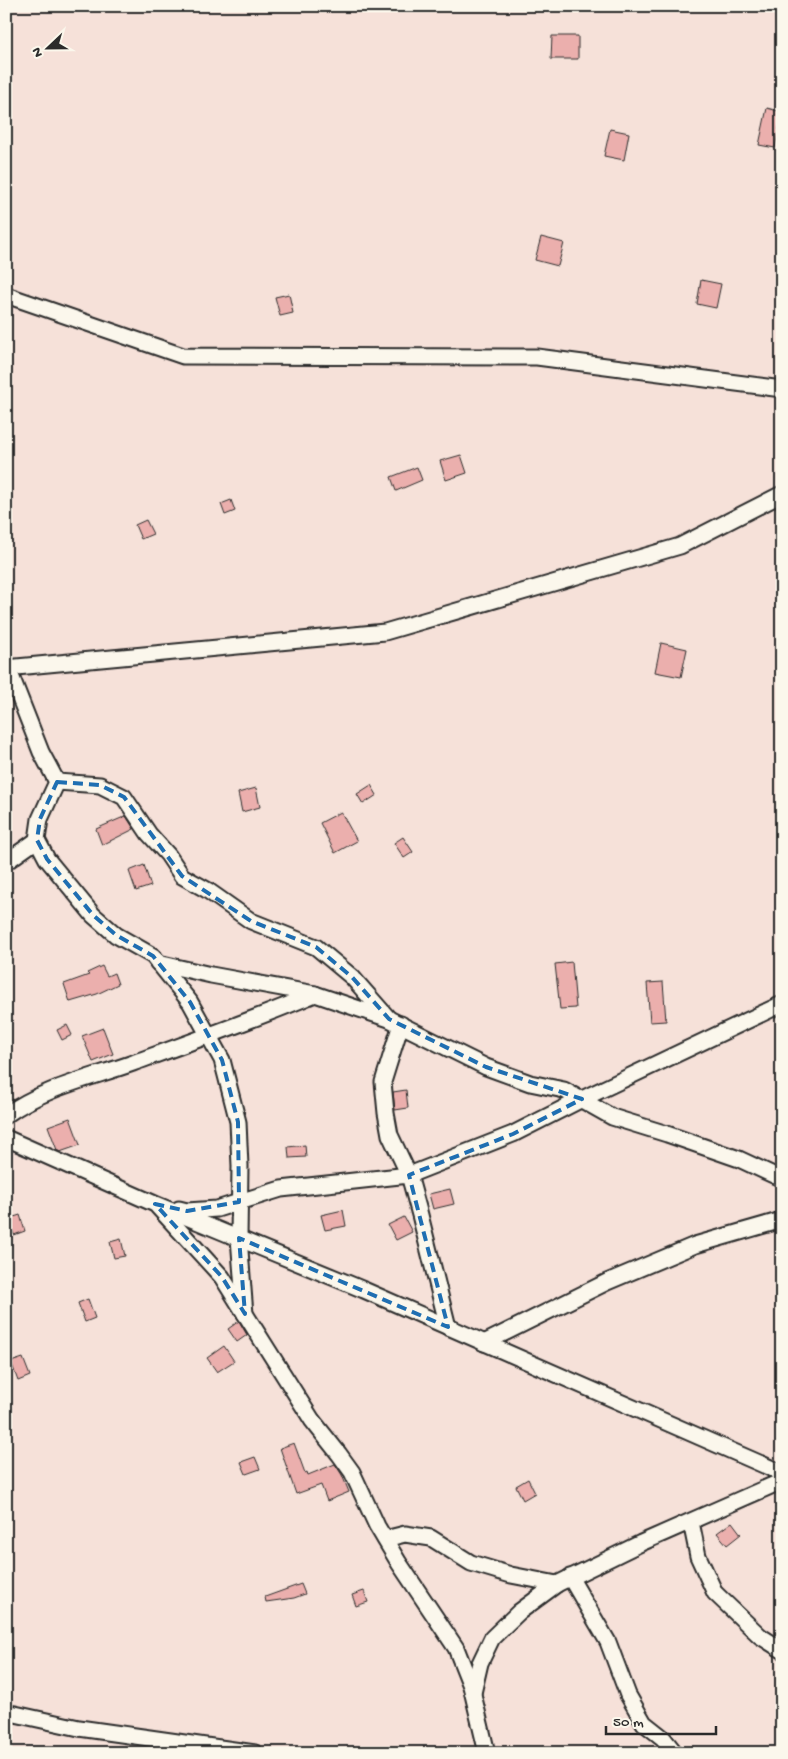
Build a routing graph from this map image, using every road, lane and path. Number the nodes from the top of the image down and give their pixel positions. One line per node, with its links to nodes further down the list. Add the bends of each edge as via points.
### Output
1 (6, 296): 2 (street, via 183,356 538,357)
2 (782, 389)
3 (782, 494): 4 (street, via 680,546 385,632)
4 (7, 668): 5 (street, via 41,752)
5 (57, 782): 6 (street, via 40,819); 11 (street, via 100,785 124,798 182,876 251,921 316,946 352,977)
6 (37, 840): 7 (street); 8 (street, via 47,859 93,915 116,935)
7 (6, 862)
8 (158, 962): 9 (street); 12 (street, via 190,1002)
9 (315, 994): 11 (street); 12 (street)
10 (782, 1004): 13 (street)
11 (395, 1022): 13 (street, via 486,1067 530,1083 564,1090); 16 (street, via 384,1082 386,1113 390,1135)
12 (207, 1036): 14 (street, via 67,1085); 18 (street, via 222,1060 238,1122)
13 (582, 1099): 16 (street, via 513,1134); 17 (street, via 612,1117 739,1159)
14 (6, 1114)
15 (6, 1138): 19 (street)
16 (409, 1175): 18 (street, via 281,1189); 23 (street)
17 (782, 1179)
18 (239, 1202): 19 (street, via 217,1209 187,1211); 21 (street)
19 (155, 1204): 21 (street); 22 (street, via 222,1277)
20 (782, 1220): 24 (street, via 695,1245 607,1282)
21 (239, 1238): 22 (street); 23 (street)
22 (245, 1314): 28 (street, via 312,1420 352,1472)
23 (448, 1327): 24 (street)
24 (484, 1343): 25 (street)
25 (782, 1473)
26 (782, 1481): 27 (street)
27 (690, 1522): 29 (street); 30 (street, via 698,1556 715,1593 760,1636)
28 (385, 1540): 29 (street, via 404,1534 431,1538 472,1563 511,1575); 31 (street, via 456,1648)
29 (563, 1581): 31 (street, via 519,1612 492,1638 480,1663); 35 (street, via 608,1642 628,1695 644,1723)
30 (782, 1650)
31 (473, 1693): 34 (street)
32 (6, 1713): 33 (street)
33 (255, 1753)
34 (487, 1753)
35 (675, 1753)

